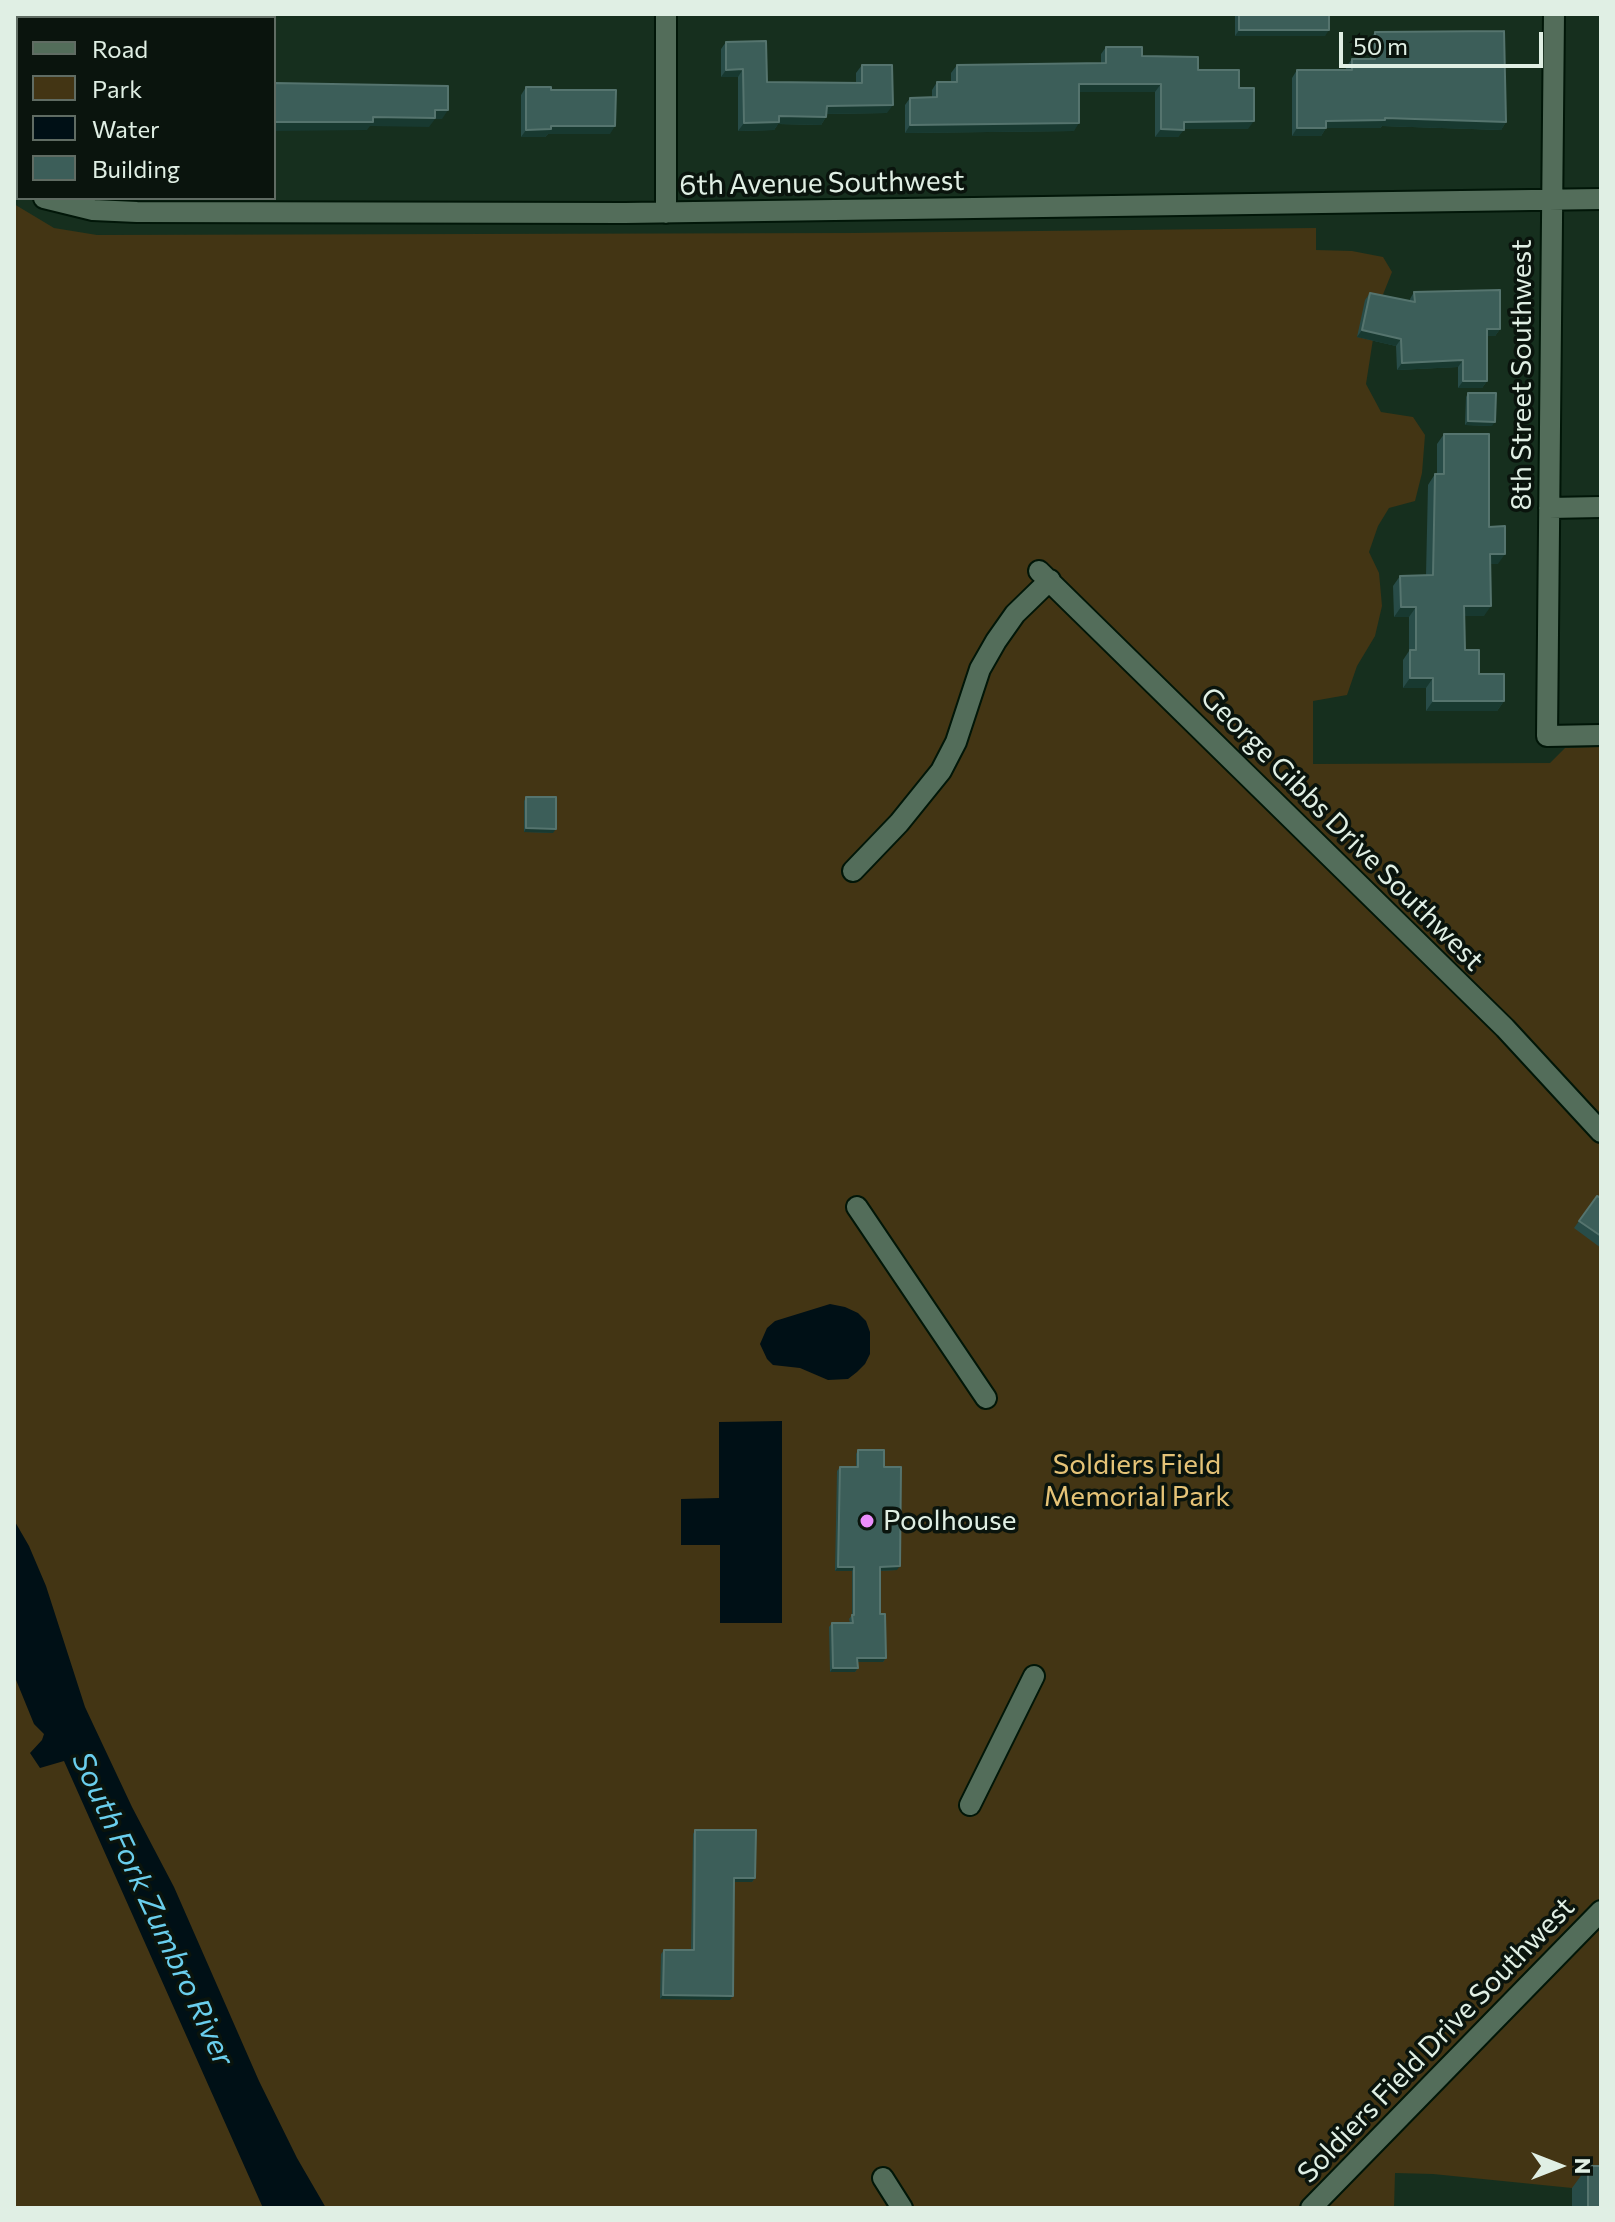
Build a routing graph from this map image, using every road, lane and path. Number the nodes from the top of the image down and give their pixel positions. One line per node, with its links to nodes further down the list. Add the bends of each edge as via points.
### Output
1 (666, 14): 6 (street)
2 (1554, 14): 3 (street, 8th Street Southwest)
3 (1551, 199): 4 (street, 6th Avenue Southwest); 6 (street, 6th Avenue Southwest); 8 (street, 8th Street Southwest)
4 (1601, 199)
5 (52, 200): 6 (street, 6th Avenue Southwest, via 93,210 137,212)
6 (666, 213)
7 (1601, 507): 8 (street)
8 (1549, 508): 9 (street, 8th Street Southwest, via 1547,736)
9 (1601, 735)
10 (853, 871): 11 (street, George Gibbs Drive Southwest, via 934,780 956,742 980,669 1044,576 1505,1028)
11 (1601, 1132)
12 (857, 1207): 13 (street)
13 (986, 1398)
14 (1034, 1676): 15 (street)
15 (970, 1805)
16 (1601, 1911): 19 (street, Soldiers Field Drive Southwest)
17 (883, 2178): 18 (street)
18 (902, 2208)
19 (1311, 2208)

